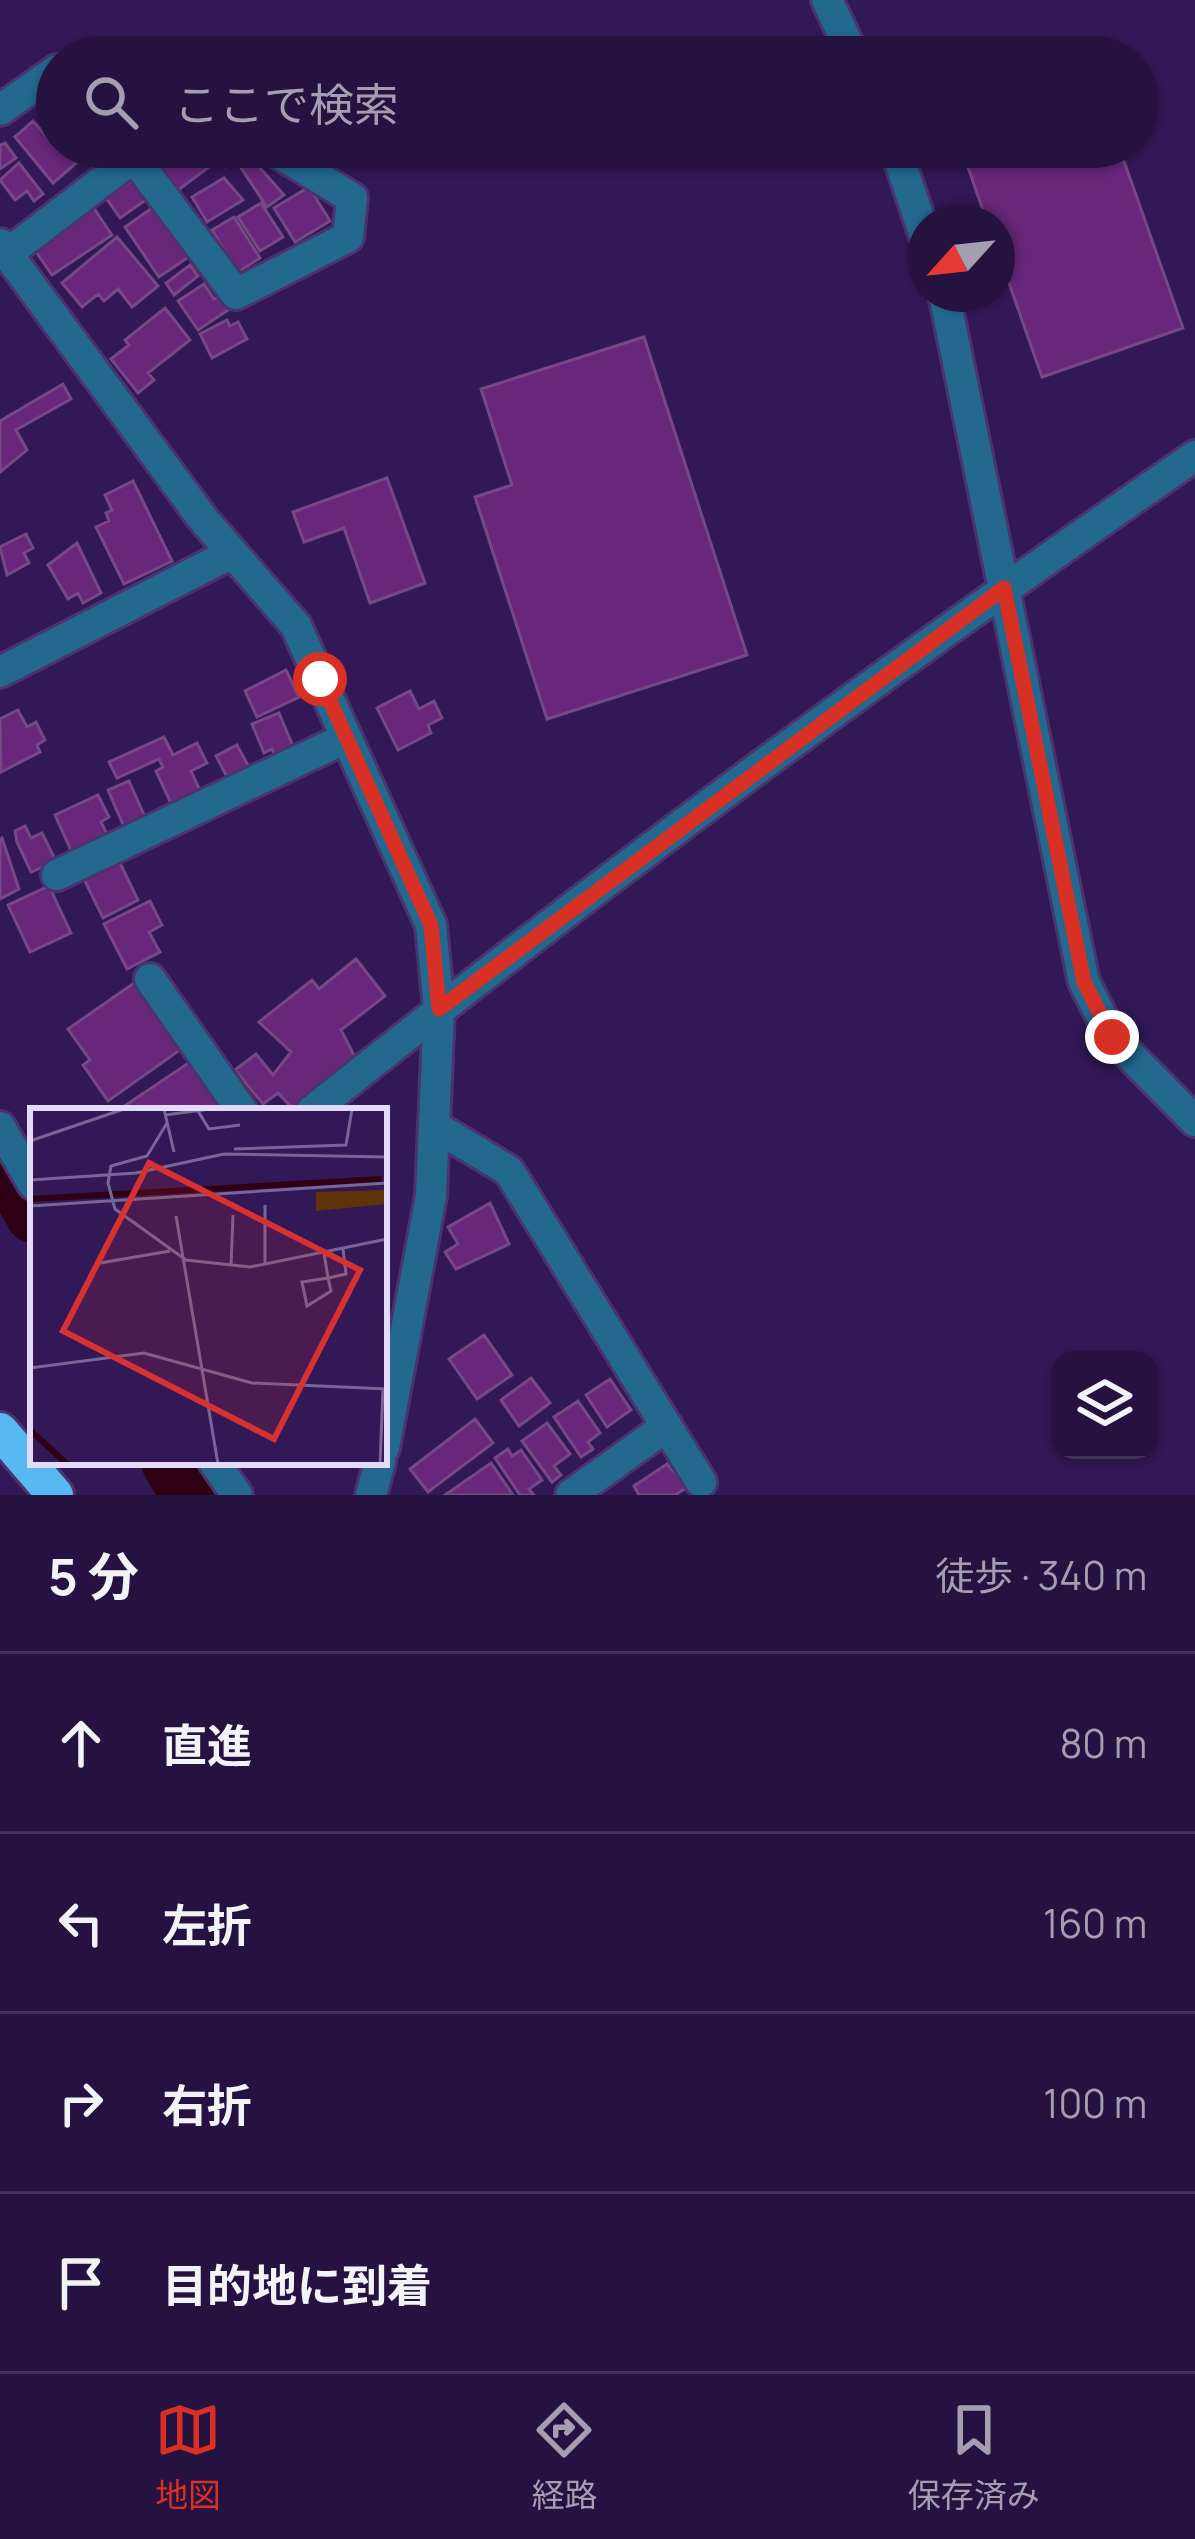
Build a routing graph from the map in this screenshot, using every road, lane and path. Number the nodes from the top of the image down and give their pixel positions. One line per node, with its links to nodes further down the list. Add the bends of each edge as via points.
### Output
1 (826, 0): 2 (street)
2 (844, 36)
3 (36, 85): 4 (street)
4 (0, 110)
5 (112, 168): 10 (street)
6 (148, 168): 7 (street, via 236,294 348,237 352,198)
7 (303, 168)
8 (902, 168): 9 (street)
9 (914, 204)
10 (4, 249): 13 (street)
11 (948, 312): 14 (street)
12 (1195, 456): 14 (street)
13 (232, 553): 15 (street); 16 (street, via 296,626)
14 (1004, 588): 19 (street); 22 (street, via 1084,982 1112,1037)
15 (0, 672)
16 (346, 738): 17 (street); 19 (street, via 431,925)
17 (57, 874)
18 (150, 979): 20 (street)
19 (439, 1009): 21 (street); 23 (street)
20 (240, 1108)
21 (316, 1108)
22 (1195, 1121)
23 (436, 1126): 26 (street, via 509,1171); 28 (street, via 431,1196)
24 (0, 1127): 25 (street)
25 (30, 1179)
26 (667, 1426): 31 (street); 35 (street)
27 (0, 1431): 32 (highway)
28 (387, 1432)
29 (216, 1465): 33 (street)
30 (379, 1465): 34 (street)
31 (701, 1482)
32 (56, 1495)
33 (237, 1495)
34 (371, 1495)
35 (571, 1495)

